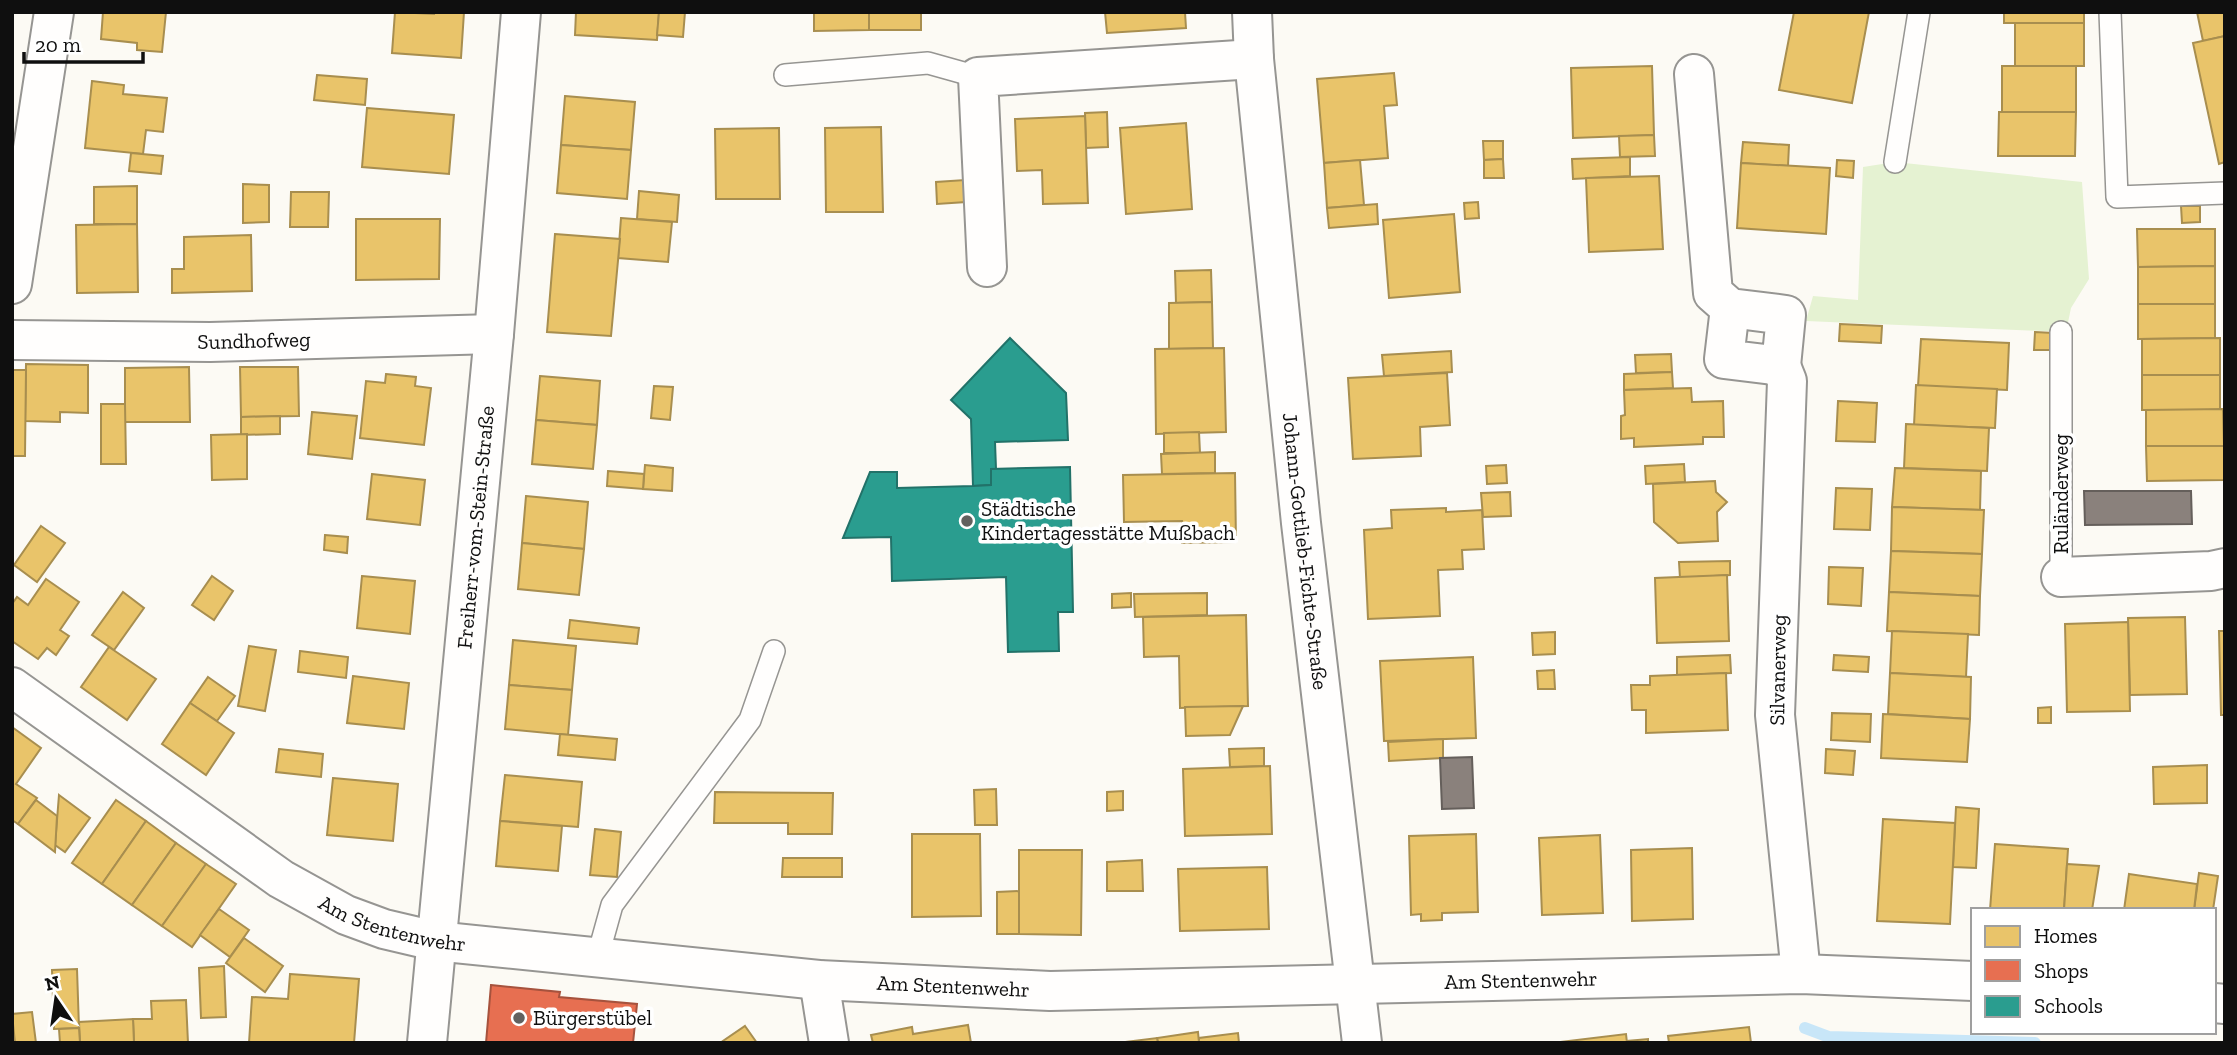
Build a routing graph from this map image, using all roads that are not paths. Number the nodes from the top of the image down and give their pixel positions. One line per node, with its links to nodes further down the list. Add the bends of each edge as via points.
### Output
1 (54, 12): 13 (street)
2 (521, 12): 16 (street, Freiherr-vom-Stein-Straße)
3 (1252, 12): 6 (street, Johann-Gottlieb-Fichte-Straße)
4 (1919, 12): 10 (lane)
5 (2110, 12): 11 (lane, via 2117,197)
6 (1254, 59): 9 (street); 28 (street, Johann-Gottlieb-Fichte-Straße, via 1301,523)
7 (1694, 74): 14 (street, via 1713,293)
8 (785, 75): 9 (lane, via 928,63)
9 (978, 77): 12 (street)
10 (1895, 162)
11 (2225, 193)
12 (987, 267)
13 (12, 284)
14 (1730, 308): 18 (street, Silvanerweg, via 1786,314); 18 (street, via 1724,359)
15 (2061, 332): 20 (lane, Ruländerweg)
16 (494, 334): 17 (street, Sundhofweg, via 210,342); 23 (street, Freiherr-vom-Stein-Straße)
17 (12, 340)
18 (1781, 366): 25 (street, Silvanerweg, via 1787,381 1775,715)
19 (2225, 568): 20 (street, Ruländerweg)
20 (2061, 577)
21 (774, 651): 24 (lane, via 750,720 612,905)
22 (12, 687): 23 (street, Am Stentenwehr, via 281,879 346,915)
23 (435, 941): 24 (street, Am Stentenwehr); 29 (street, Freiherr-vom-Stein-Straße)
24 (597, 959): 26 (street, Am Stentenwehr)
25 (1801, 974): 27 (street, Am Stentenwehr); 28 (street, Am Stentenwehr)
26 (819, 980): 28 (street, Am Stentenwehr, via 1050,991); 30 (street)
27 (1971, 981)
28 (1355, 984): 31 (street, Johann-Gottlieb-Fichte-Straße)
29 (427, 1043)
30 (829, 1043)
31 (1362, 1043)

